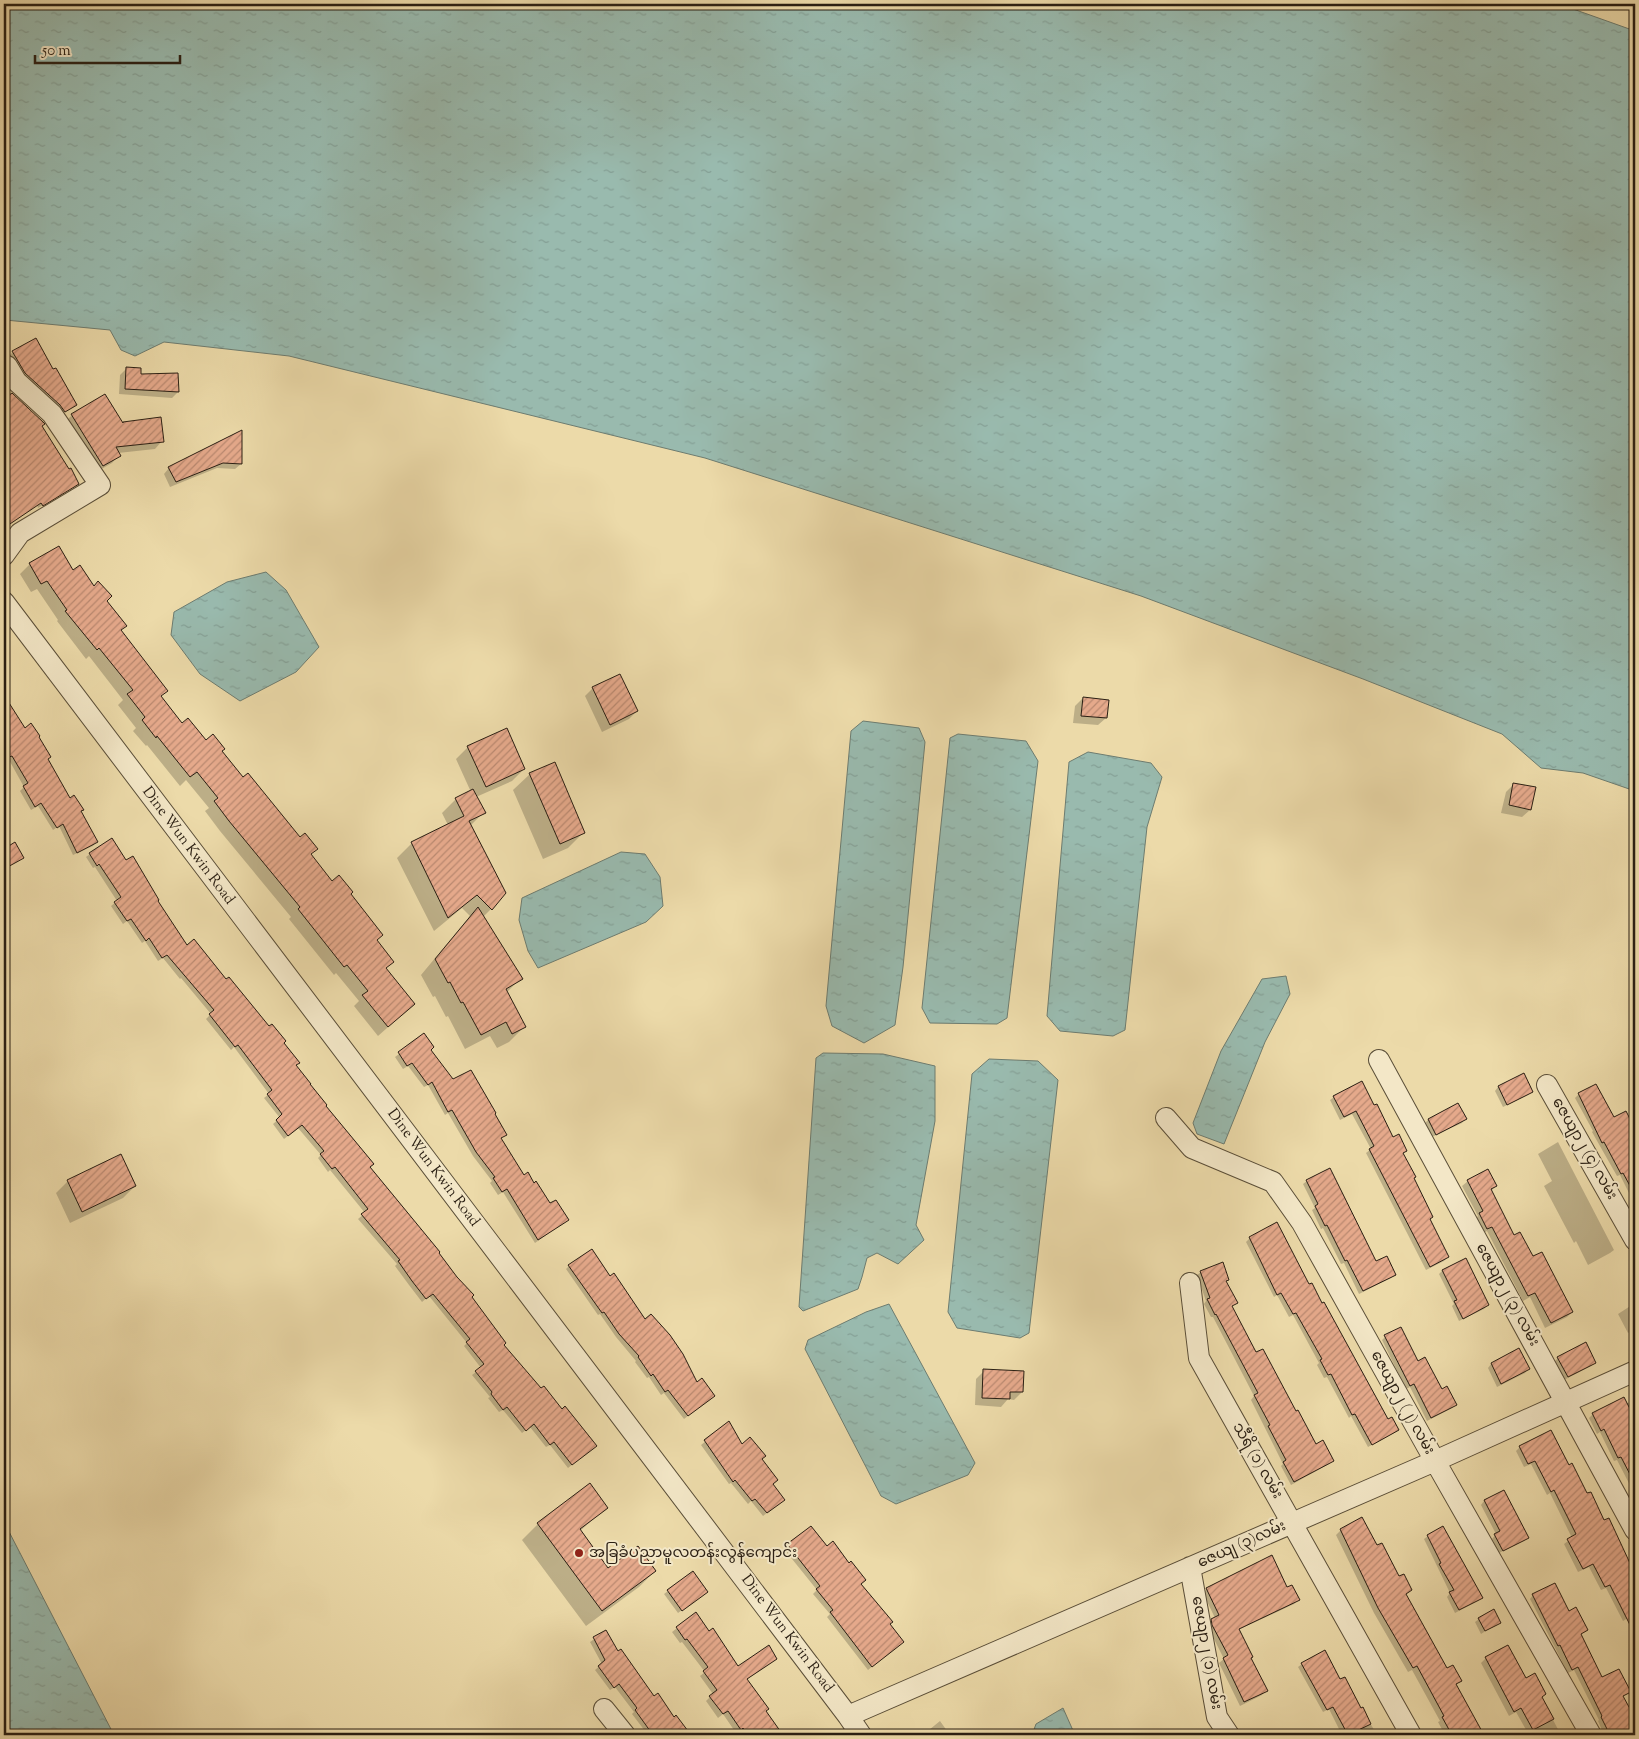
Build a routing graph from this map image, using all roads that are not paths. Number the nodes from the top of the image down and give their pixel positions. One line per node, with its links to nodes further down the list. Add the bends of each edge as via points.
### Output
1 (7, 366): 2 (street, via 16,381 52,414 100,485 20,533)
2 (4, 555)
3 (4, 602): 16 (street, Dine Wun Kwin Road)
4 (1378, 1060): 10 (street, ဇေယျာ၂ (၃) လမ်း)
5 (1547, 1085): 7 (street, ဇေယျာ၂ (၄) လမ်း)
6 (1166, 1118): 11 (street, ဇေယျာ၂ (၂) လမ်း, via 1192,1148 1273,1182 1302,1223)
7 (1635, 1240)
8 (1190, 1283): 12 (street, သီရိ (၁) လမ်း, via 1199,1358)
9 (1635, 1371): 10 (street, ဇေယျ (၃)လမ်း)
10 (1566, 1403): 11 (street, ဇေယျ (၃)လမ်း); 13 (street, ဇေယျာ၂ (၃) လမ်း)
11 (1435, 1461): 12 (street, ဇေယျ (၃)လမ်း); 21 (street, ဇေယျာ၂ (၂) လမ်း)
12 (1292, 1523): 14 (street, ဇေယျ (၃)လမ်း); 20 (street, သီရိ (၁) လမ်း)
13 (1635, 1530)
14 (1190, 1567): 16 (street, ဇေယျ (၃)လမ်း); 19 (street, ဇေယျာ၂ (၁) လမ်း, via 1217,1717)
15 (604, 1709): 17 (street)
16 (848, 1716): 18 (street, Dine Wun Kwin Road)
17 (625, 1735)
18 (861, 1735)
19 (1229, 1735)
20 (1411, 1735)
21 (1591, 1735)

